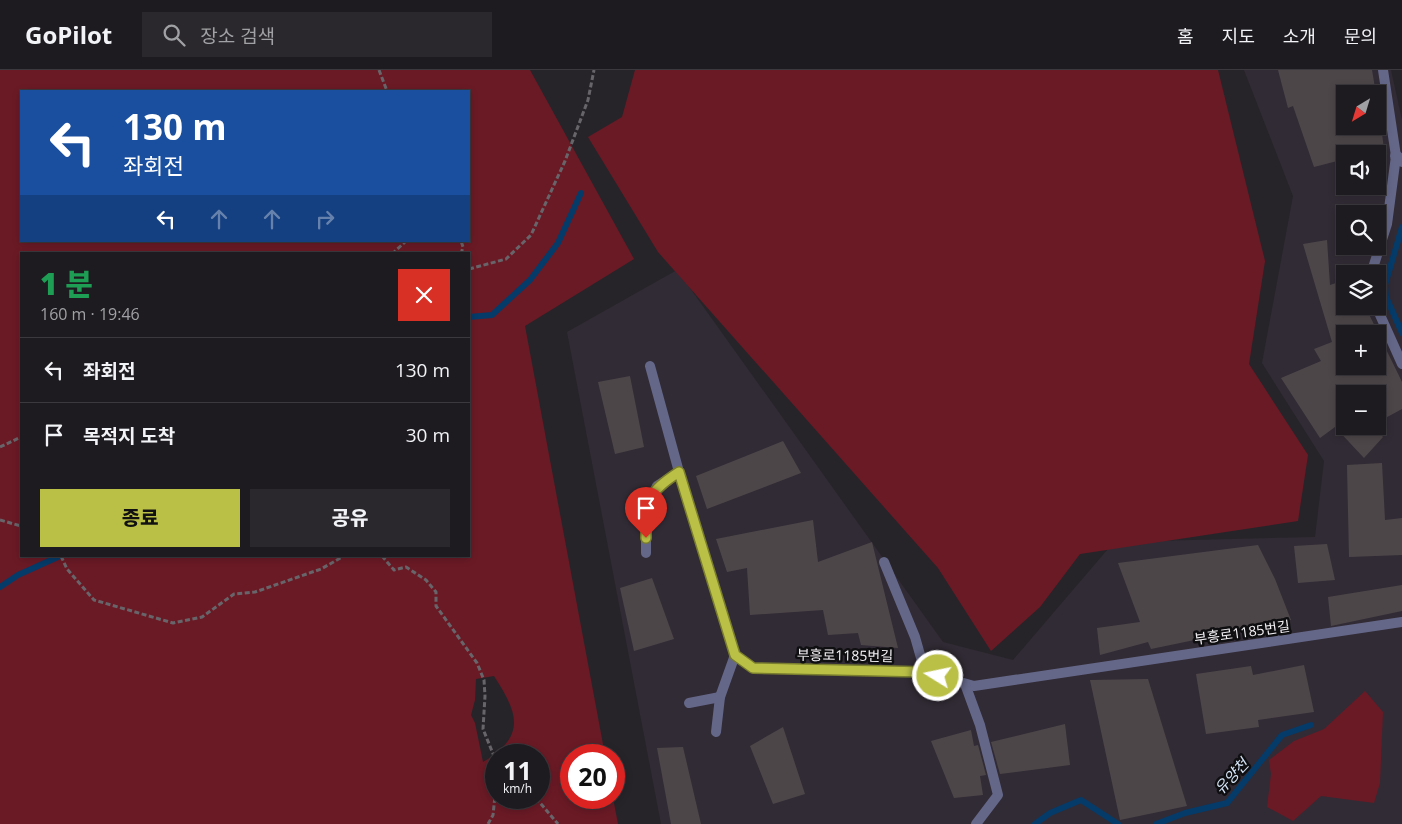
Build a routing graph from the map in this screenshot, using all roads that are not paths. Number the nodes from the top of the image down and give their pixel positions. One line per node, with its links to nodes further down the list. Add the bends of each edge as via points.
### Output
1 (1383, 70): 2 (lane)
2 (1399, 159): 3 (lane, via 1388,224)
3 (1375, 265)
4 (1380, 315): 5 (lane)
5 (1402, 364)
6 (650, 366): 7 (lane)
7 (679, 472): 8 (lane, via 657,486 646,509); 11 (lane)
8 (646, 553)
9 (884, 562): 12 (lane, via 915,637)
10 (1402, 622): 13 (lane, 부흥로1185번길, via 974,686)
11 (735, 655): 12 (lane, 부흥로1185번길, via 753,668); 14 (lane)
12 (925, 672): 13 (lane, 부흥로1185번길)
13 (965, 684): 17 (lane, via 980,725 998,795)
14 (720, 697): 15 (lane); 16 (lane)
15 (688, 704)
16 (716, 732)
17 (976, 824)

